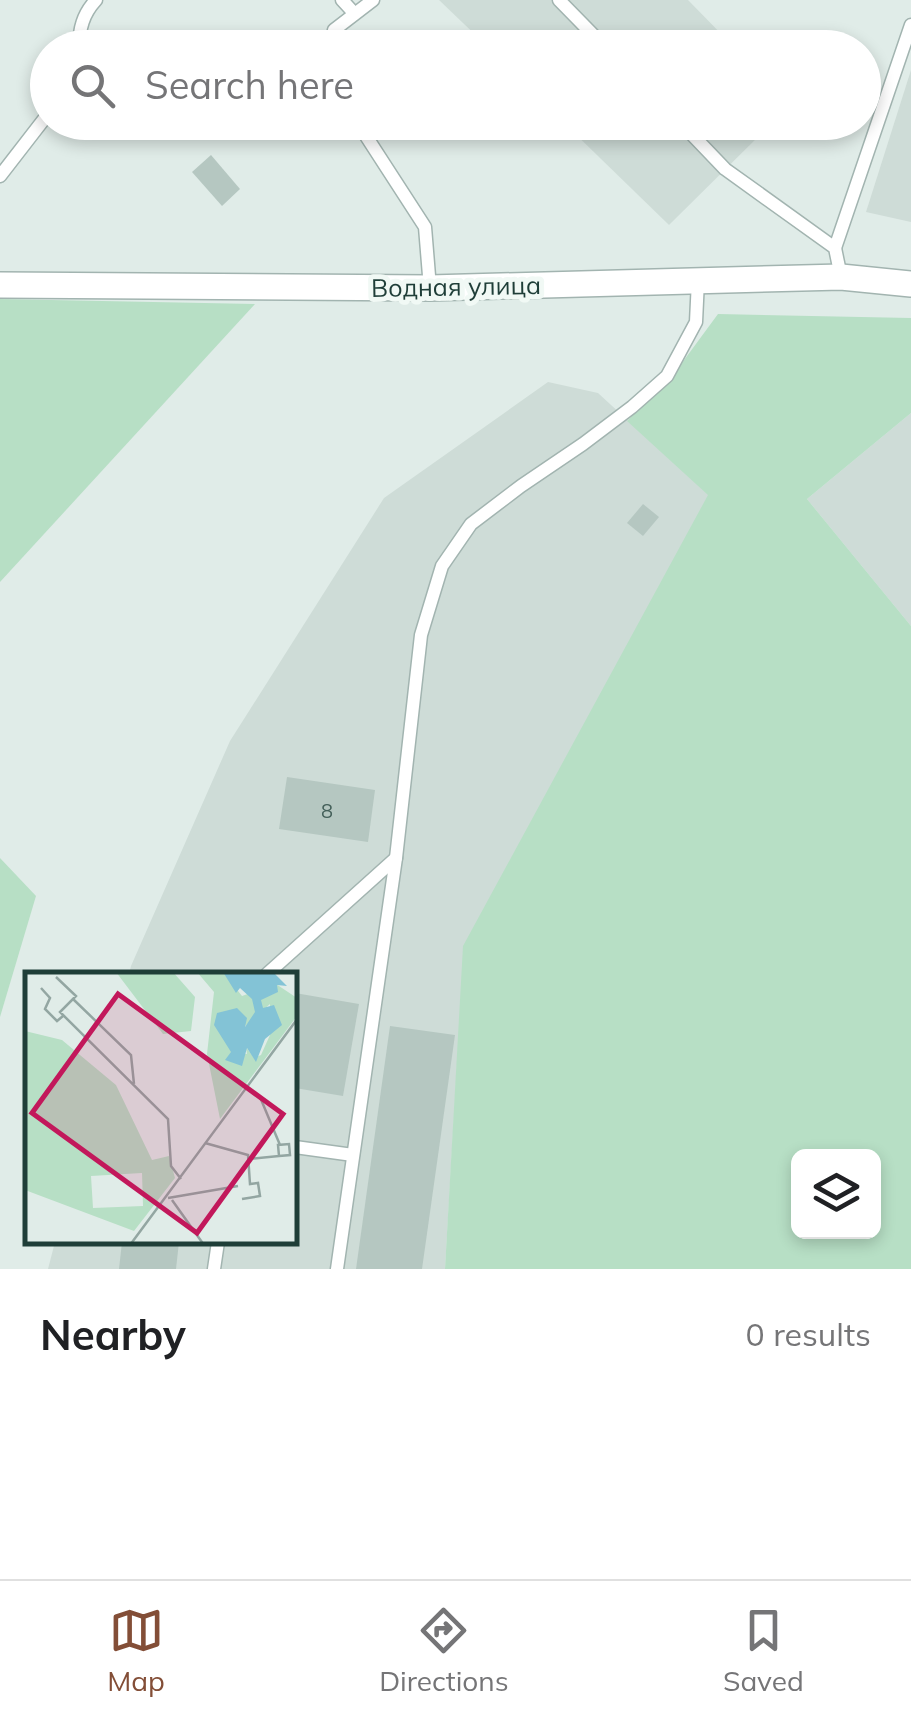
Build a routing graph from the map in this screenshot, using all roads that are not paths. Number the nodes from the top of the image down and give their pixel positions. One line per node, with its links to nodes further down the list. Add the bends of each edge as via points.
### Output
1 (96, 0): 7 (lane)
2 (342, 0): 5 (lane)
3 (373, 0): 5 (lane)
4 (559, 0): 9 (lane)
5 (354, 13): 8 (lane)
6 (911, 25): 10 (lane)
7 (79, 30)
8 (334, 30)
9 (588, 30)
10 (881, 113)
11 (30, 137): 15 (lane)
12 (369, 140): 21 (lane, via 425,227)
13 (697, 140): 16 (lane, via 725,169)
14 (872, 140): 16 (lane)
15 (0, 176)
16 (835, 248): 17 (lane)
17 (842, 278): 18 (street, Водная улица); 19 (street, Водная улица)
18 (698, 280): 21 (street, Водная улица); 22 (lane, via 696,322 667,376 471,524 442,566 421,635)
19 (911, 284)
20 (0, 285): 21 (street, Водная улица)
21 (430, 288)
22 (396, 858): 23 (lane); 25 (lane)
23 (269, 972)
24 (298, 1146): 25 (lane)
25 (353, 1155): 28 (lane)
26 (218, 1244): 27 (lane)
27 (214, 1269)
28 (337, 1269)

